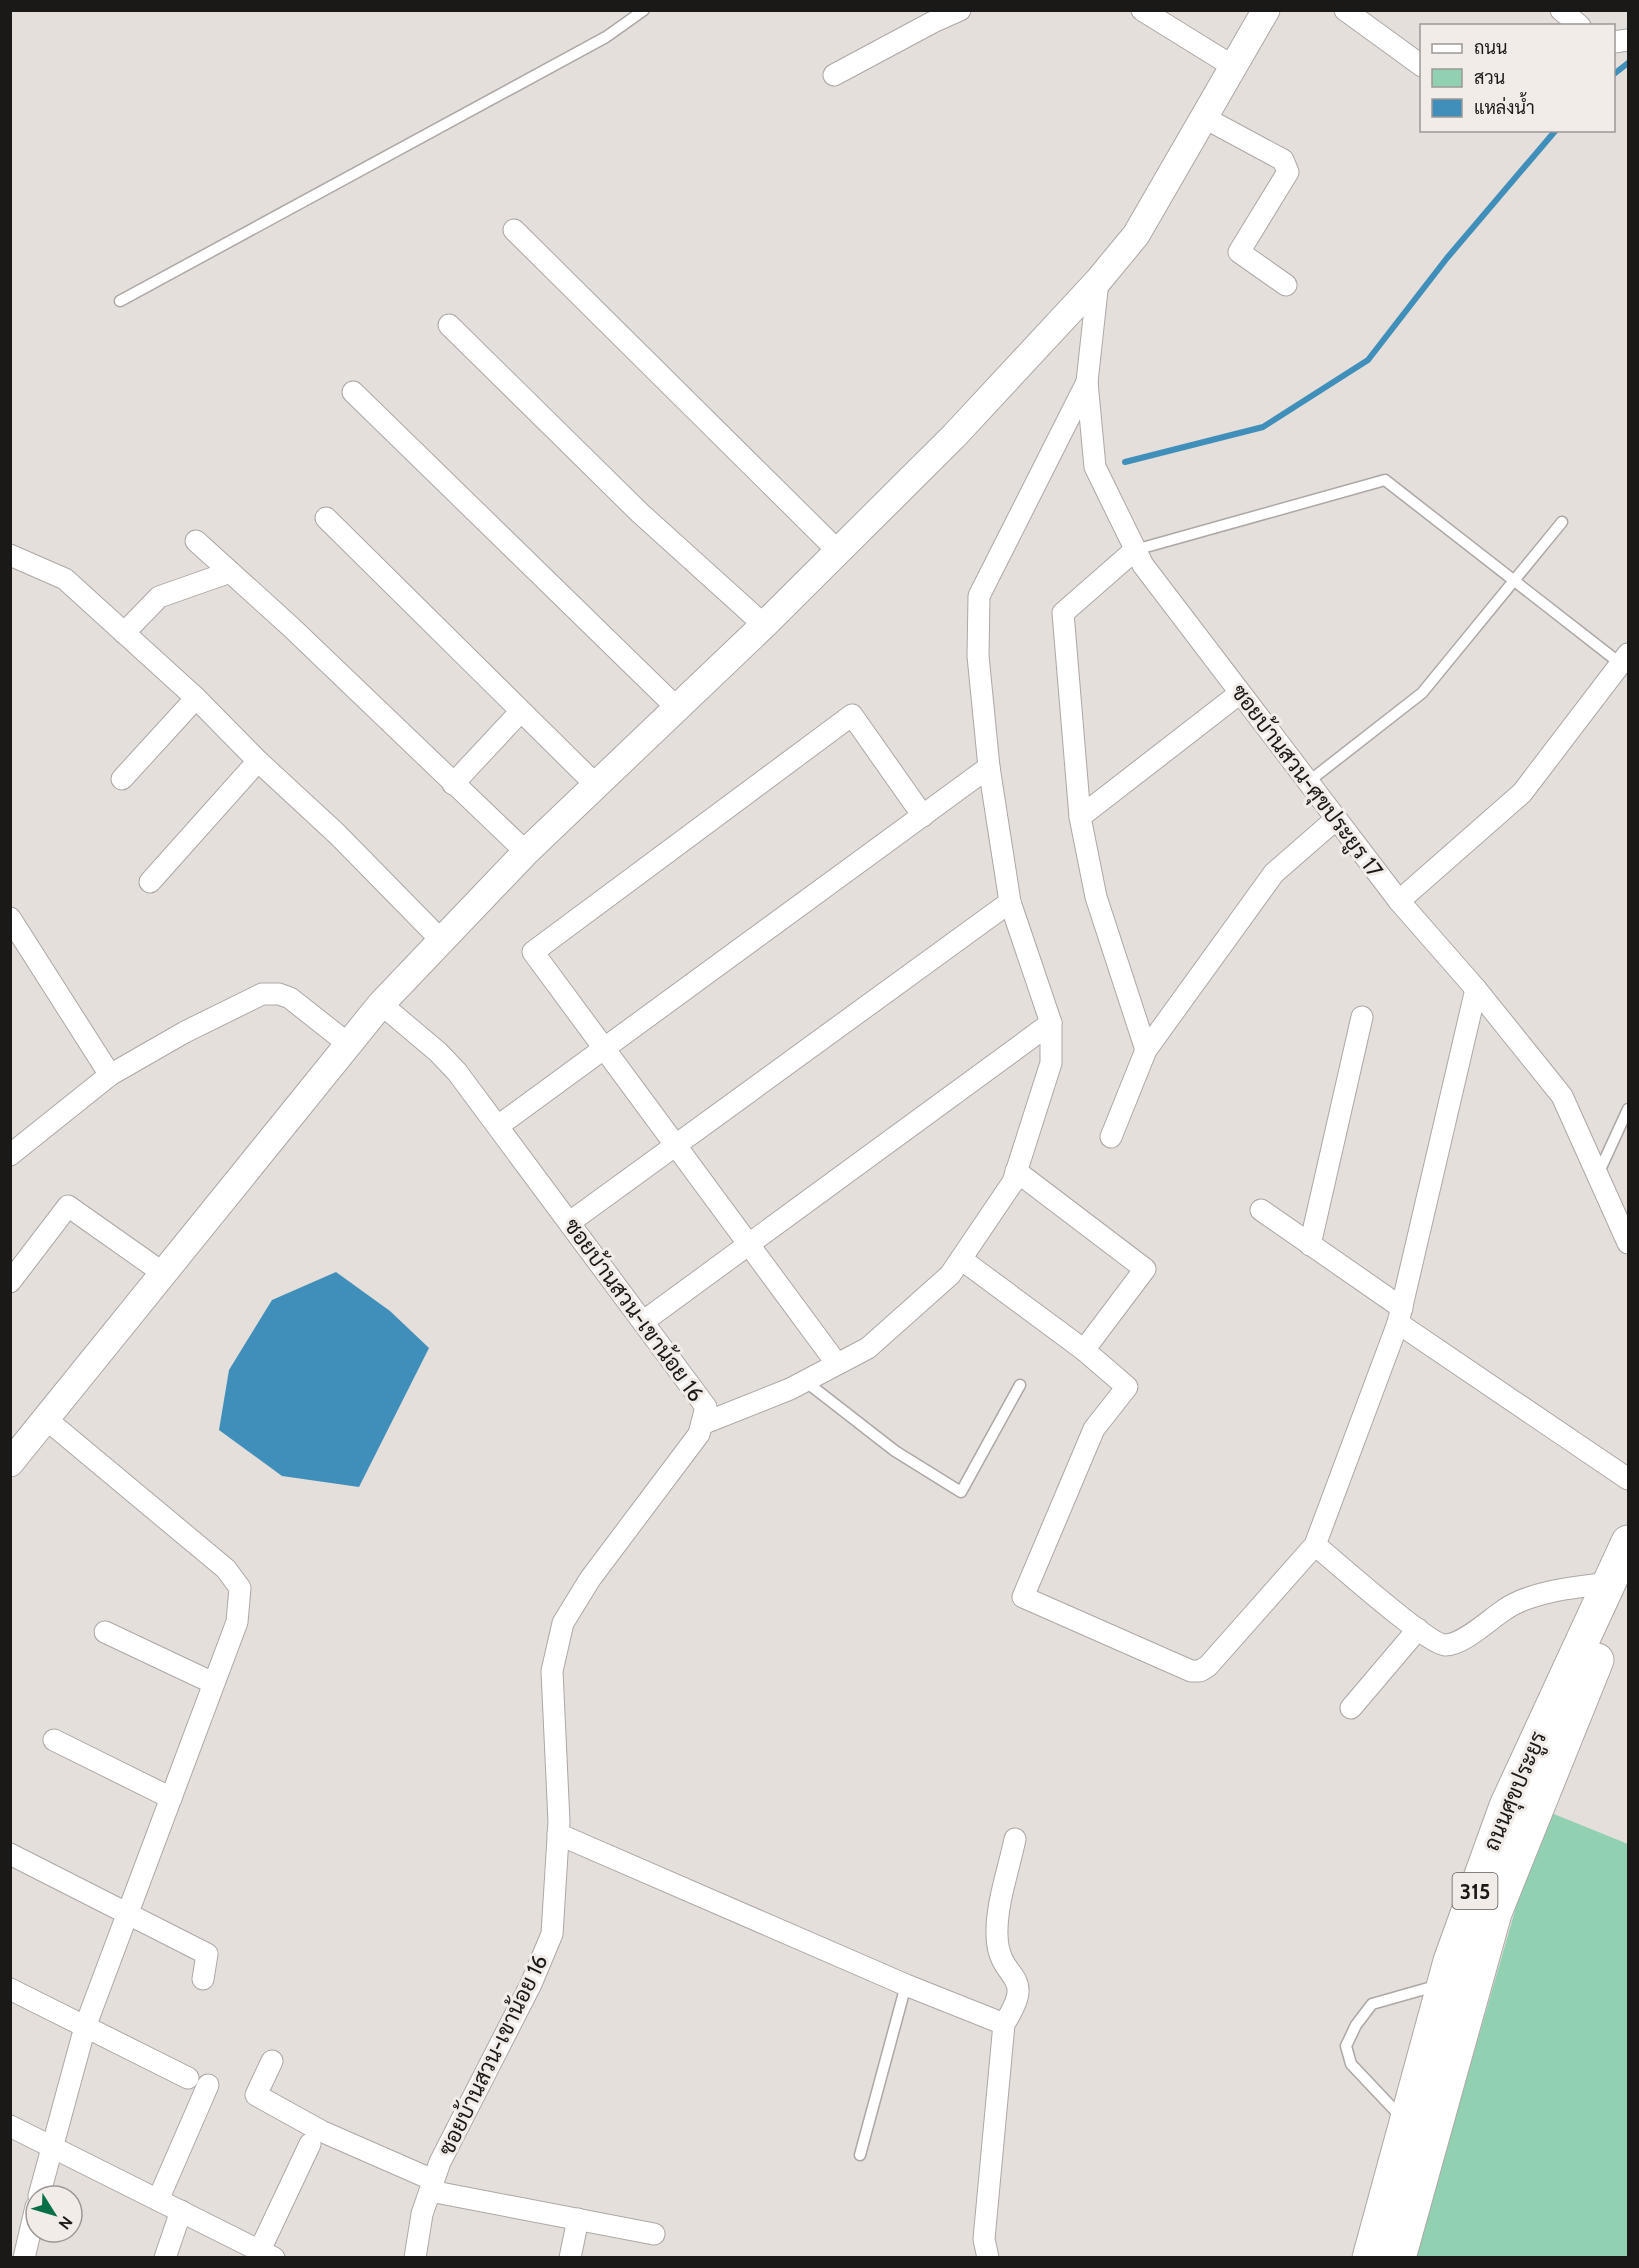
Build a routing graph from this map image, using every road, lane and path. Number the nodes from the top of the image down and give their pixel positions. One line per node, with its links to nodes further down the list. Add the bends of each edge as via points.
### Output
1 (644, 10): 15 (lane, via 606,37)
2 (960, 10): 10 (street)
3 (1142, 10): 9 (street)
4 (1266, 10): 9 (street)
5 (1345, 10): 8 (street)
6 (1561, 10): 7 (street)
7 (1578, 24)
8 (1420, 65)
9 (1234, 67): 11 (street)
10 (834, 75)
11 (1205, 118): 13 (street, via 1136,235); 14 (street, via 1283,160 1288,172 1239,252)
12 (514, 230): 23 (street)
13 (1098, 281): 17 (street, ซอยบ้านสวน-ศุขประยูร 17); 23 (street, via 954,436)
14 (1286, 285)
15 (120, 301)
16 (449, 325): 27 (street, via 640,513)
17 (1087, 382): 22 (street, ซอยบ้านสวน-ศุขประยูร 17, via 1095,467); 35 (street, via 979,596 978,656)
18 (353, 392): 32 (street)
19 (326, 518): 33 (street)
20 (1562, 522): 26 (lane)
21 (196, 541): 25 (street)
22 (1135, 550): 26 (lane, via 1385,480); 30 (street, ซอยบ้านสวน-ศุขประยูร 17); 41 (street, via 1063,613)
23 (838, 551): 27 (street)
24 (10, 555): 28 (street, via 65,579)
25 (230, 572): 28 (street, via 159,597); 38 (street)
26 (1514, 581): 29 (lane); 37 (lane, via 1422,693)
27 (764, 625): 32 (street)
28 (124, 633): 31 (street)
29 (1625, 659): 45 (street, via 1522,793)
30 (1240, 693): 37 (street, ซอยบ้านสวน-ศุขประยูร 17); 41 (street)
31 (196, 698): 34 (street); 36 (street)
32 (676, 706): 39 (street)
33 (521, 711): 38 (street); 39 (street)
34 (258, 761): 44 (street); 48 (street, via 337,834)
35 (989, 767): 40 (street); 46 (street)
36 (122, 779)
37 (1308, 782): 42 (street, ซอยบ้านสวน-ศุขประยูร 17)
38 (453, 784): 43 (street)
39 (595, 784): 43 (street)
40 (923, 816): 54 (street); 54 (street, via 852,715 533,952)
41 (1080, 817): 55 (street, via 1096,897)
42 (1336, 819): 45 (street, ซอยบ้านสวน-ศุขประยูร 17); 55 (street, via 1274,873)
43 (525, 852): 48 (street)
44 (150, 882)
45 (1399, 901): 49 (street, ซอยบ้านสวน-ศุขประยูร 17)
46 (1010, 902): 52 (street); 60 (street)
47 (10, 918): 56 (street)
48 (442, 941): 50 (street)
49 (1476, 989): 63 (street, ซอยบ้านสวน-ศุขประยูร 17, via 1562,1096); 72 (street)
50 (381, 1005): 53 (street); 58 (street, ซอยบ้านสวน-เขาน้อย 16, via 457,1071)
51 (1362, 1017): 68 (street)
52 (1051, 1023): 62 (street, via 1051,1064); 67 (street)
53 (347, 1043): 56 (street, via 290,998 262,994); 70 (street)
54 (604, 1048): 58 (street); 60 (street)
55 (1146, 1050): 59 (street)
56 (110, 1075): 61 (street)
57 (1629, 1109): 63 (lane)
58 (498, 1126): 65 (street, ซอยบ้านสวน-เขาน้อย 16)
59 (1111, 1137)
60 (676, 1145): 65 (street); 67 (street)
61 (10, 1155)
62 (1016, 1171): 69 (street, via 1013,1182); 74 (street, via 1145,1269)
63 (1599, 1172): 66 (street, ซอยบ้านสวน-ศุขประยูร 17)
64 (1261, 1210): 68 (street)
65 (570, 1222): 73 (street, ซอยบ้านสวน-เขาน้อย 16)
66 (1629, 1243)
67 (749, 1244): 73 (street); 75 (street)
68 (1310, 1245): 72 (street)
69 (961, 1259): 74 (street); 75 (street, via 950,1275 868,1348)
70 (163, 1273): 71 (street, via 68,1206); 78 (street)
71 (10, 1282)
72 (1400, 1316): 81 (street); 83 (street)
73 (644, 1321): 79 (street, ซอยบ้านสวน-เขาน้อย 16, via 706,1407)
74 (1084, 1350): 83 (street, via 1127,1388 1094,1429 1023,1597 1191,1671 1200,1671)
75 (837, 1364): 76 (street)
76 (805, 1381): 77 (lane, via 895,1450 961,1492); 79 (street)
77 (1020, 1385)
78 (46, 1419): 80 (street); 87 (street, via 226,1569 240,1588 237,1622)
79 (702, 1424): 91 (street, ซอยบ้านสวน-เขาน้อย 16, via 699,1434 563,1623 552,1671)
80 (10, 1463)
81 (1629, 1479)
82 (1629, 1542): 84 (main road, ถนนศุขประยูร / 315)
83 (1315, 1545): 85 (street)
84 (1619, 1586): 85 (street, via 1557,1590 1507,1608 1469,1635 1446,1645); 96 (main road, ถนนศุขประยูร / 315, via 1509,1796); 121 (main road, ถนนศุขประยูร / 315, via 1592,1670 1495,1913)
85 (1418, 1629): 88 (street)
86 (105, 1632): 87 (street)
87 (213, 1683): 90 (street)
88 (1351, 1708)
89 (54, 1740): 90 (street)
90 (171, 1798): 94 (street)
91 (558, 1834): 97 (street); 110 (street, ซอยบ้านสวน-เขาน้อย 16, via 552,1934)
92 (1015, 1839): 99 (street, via 997,1934 1001,1960 1020,1987 1020,1997)
93 (10, 1854): 94 (street)
94 (128, 1914): 95 (street, via 207,1954); 100 (street)
95 (203, 1979)
96 (1444, 1983): 104 (main road, ถนนศุขประยูร / 315); 104 (lane, via 1372,2004 1359,2019 1346,2046 1351,2064)
97 (906, 1985): 99 (street); 108 (lane)
98 (10, 1989): 100 (street)
99 (1004, 2024): 119 (street, via 984,2239)
100 (86, 2027): 102 (street); 107 (street)
101 (272, 2061): 110 (street, via 256,2095)
102 (188, 2078)
103 (208, 2085): 111 (street)
104 (1406, 2122): 120 (main road, ถนนศุขประยูร / 315)
105 (10, 2126): 107 (street)
106 (310, 2144): 115 (street)
107 (51, 2146): 109 (street); 111 (street)
108 (860, 2155)
109 (42, 2184)
110 (431, 2186): 113 (street); 117 (street, ซอยบ้านสวน-เขาน้อย 16)
111 (158, 2200): 112 (street)
112 (181, 2211): 115 (street); 116 (street)
113 (578, 2219): 114 (street); 118 (street)
114 (654, 2234)
115 (267, 2254)
116 (165, 2258)
117 (415, 2258)
118 (570, 2258)
119 (988, 2258)
120 (1369, 2258)
121 (1398, 2258)

